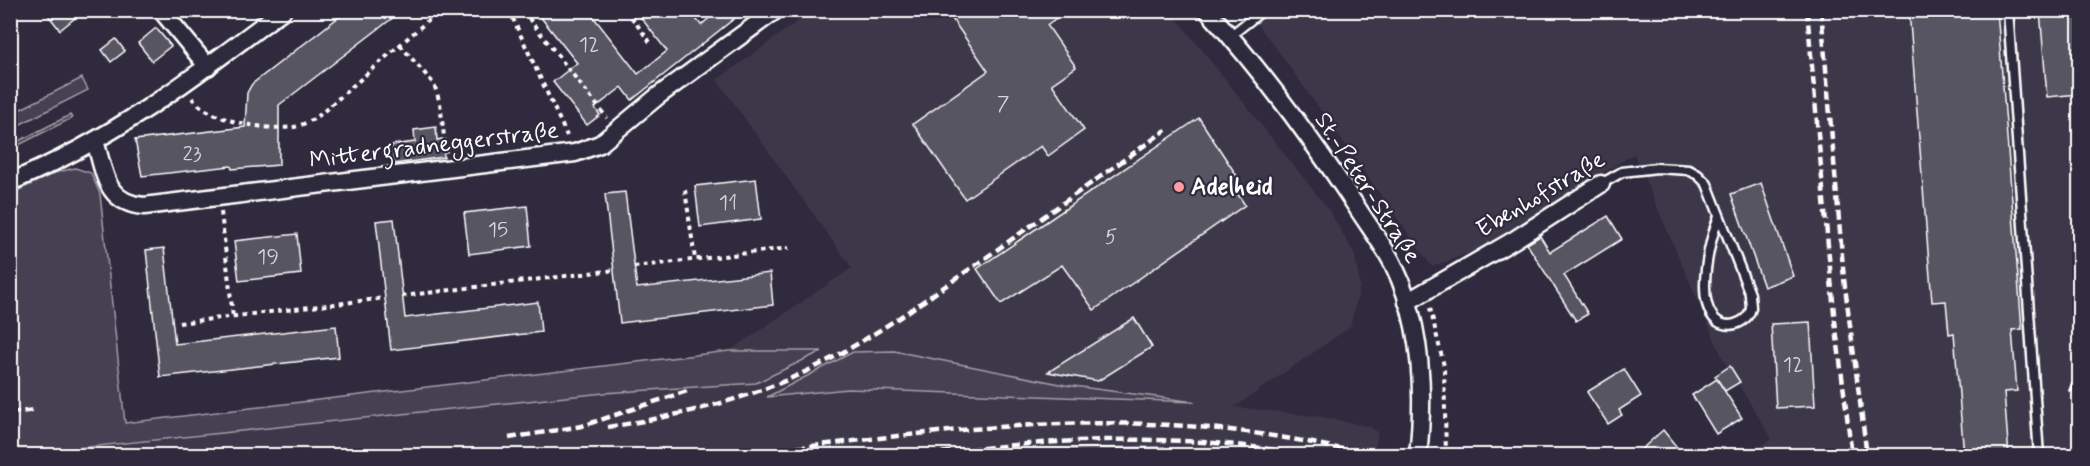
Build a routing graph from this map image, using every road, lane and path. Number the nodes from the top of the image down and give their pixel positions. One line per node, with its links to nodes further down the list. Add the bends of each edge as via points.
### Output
1 (161, 10): 14 (street)
2 (283, 10): 14 (street)
3 (440, 10): 13 (path)
4 (509, 10): 18 (path)
5 (531, 10): 16 (path, via 530,20)
6 (626, 10): 12 (path)
7 (776, 10): 16 (street, Mittergradneggerstraße)
8 (1207, 10): 11 (street, St.-Peter-Straße)
9 (1263, 10): 11 (lane)
10 (2008, 10): 35 (lane)
11 (1230, 36): 31 (street, St.-Peter-Straße, via 1346,191 1393,264)
12 (650, 42)
13 (400, 45): 15 (path, via 316,118 296,127 263,127 229,120 197,105); 19 (path, via 434,84 440,103)
14 (208, 67): 15 (street)
15 (183, 86): 17 (street)
16 (616, 130): 18 (street, Mittergradneggerstraße, via 600,144)
17 (95, 141): 20 (street); 23 (street, Mittergradneggerstraße, via 109,186 117,198 129,205)
18 (575, 153): 19 (street, Mittergradneggerstraße)
19 (447, 169): 23 (street, Mittergradneggerstraße)
20 (10, 182)
21 (1601, 184): 24 (lane, Ebenhofstraße, via 1622,172 1689,170 1707,184); 31 (street, Ebenhofstraße)
22 (685, 190): 26 (path)
23 (219, 196): 32 (path)
24 (1719, 216): 24 (lane, Ebenhofstraße, via 1706,266 1708,306 1714,319 1726,325 1736,324 1746,318 1751,308 1750,294)
25 (789, 248): 26 (path)
26 (695, 259): 27 (path)
27 (634, 267)
28 (615, 270): 29 (path)
29 (402, 296)
30 (385, 298): 32 (path)
31 (1407, 302): 34 (street, St.-Peter-Straße, via 1421,369)
32 (232, 317): 33 (path)
33 (179, 323)
34 (1418, 456)
35 (2039, 456)

